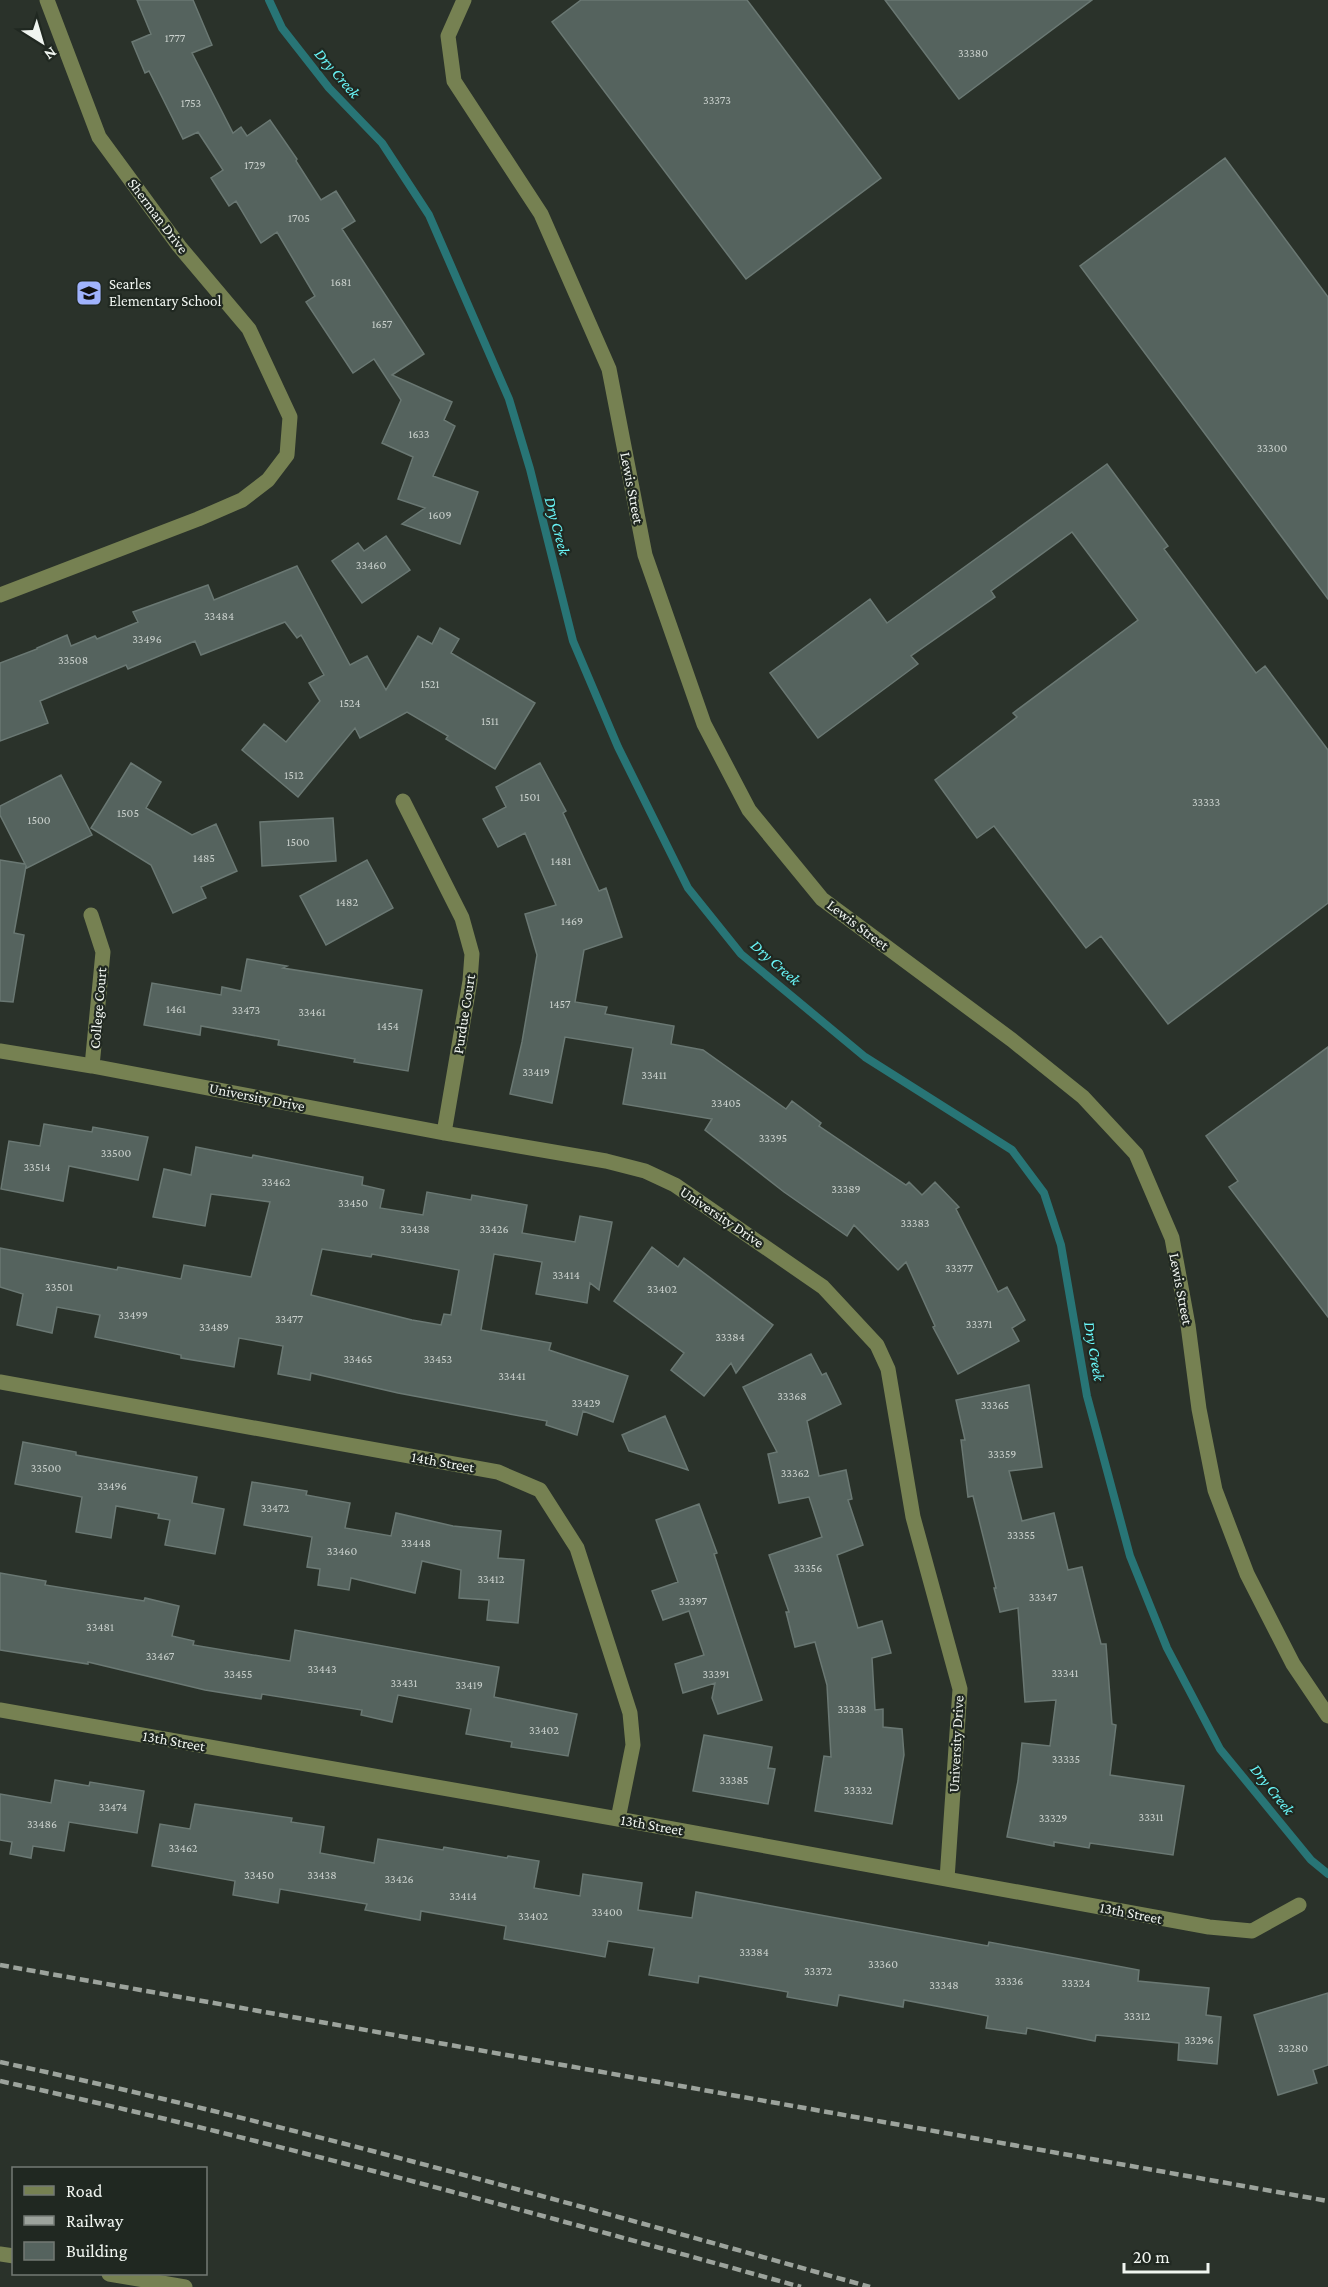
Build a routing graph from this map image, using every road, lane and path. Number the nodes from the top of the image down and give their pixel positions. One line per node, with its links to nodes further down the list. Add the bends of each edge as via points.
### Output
1 (47, 0): 3 (street, Sherman Drive, via 99,137 179,246 249,329 290,417 287,455 268,480 242,500)
2 (464, 0): 11 (street, Lewis Street, via 448,36 454,81 541,214 609,369 645,555 704,724 749,810 822,899 1083,1097 1136,1154 1172,1238 1215,1490 1247,1575 1293,1664)
3 (0, 596)
4 (403, 801): 8 (street, Purdue Court, via 462,918 472,954)
5 (92, 915): 7 (street, College Court, via 102,952)
6 (0, 1051): 7 (street, University Drive)
7 (93, 1066): 8 (street, University Drive)
8 (444, 1133): 13 (street, University Drive, via 606,1161 645,1171 675,1185 823,1287 877,1345 888,1369 913,1517 960,1689)
9 (0, 1382): 12 (street, 14th Street, via 498,1472 540,1490 577,1548 630,1713 633,1745)
10 (0, 1710): 12 (street, 13th Street)
11 (1328, 1716)
12 (618, 1819): 13 (street, 13th Street)
13 (947, 1879): 14 (street, 13th Street, via 1209,1927 1252,1931)
14 (1299, 1905)
15 (115, 2275): 16 (street)
16 (185, 2287)

